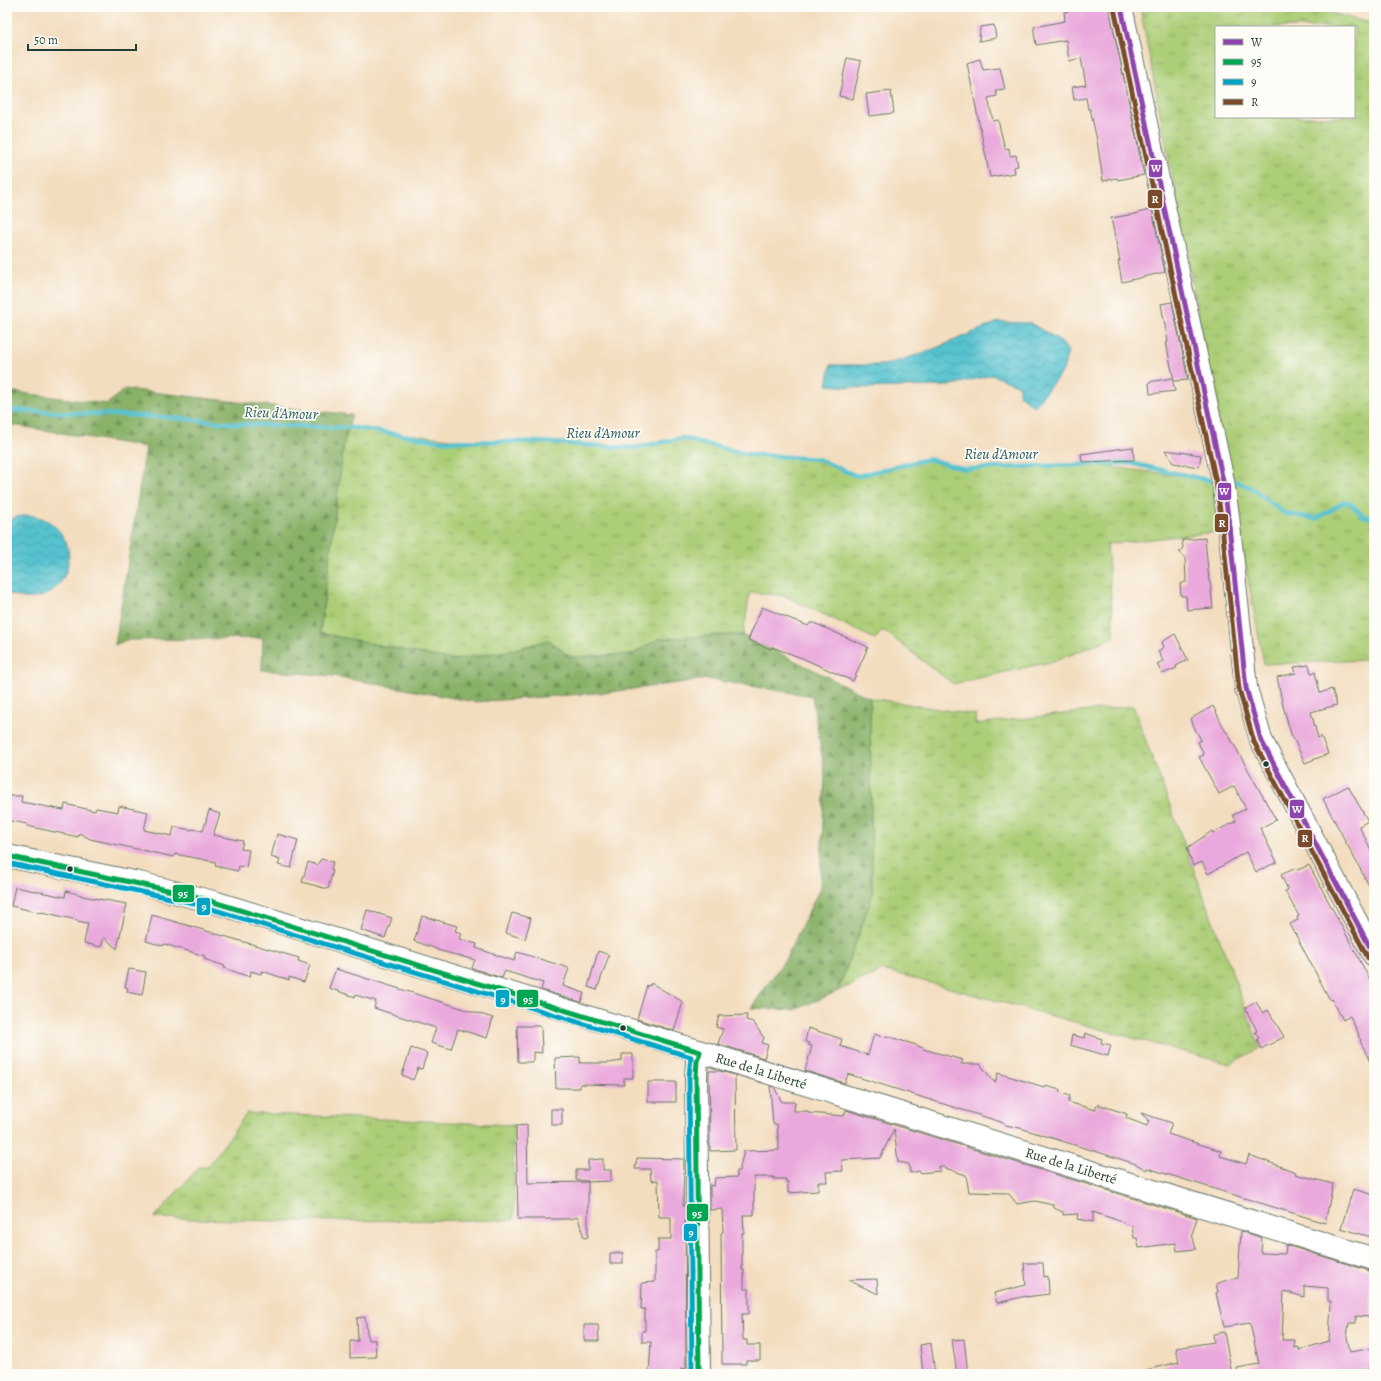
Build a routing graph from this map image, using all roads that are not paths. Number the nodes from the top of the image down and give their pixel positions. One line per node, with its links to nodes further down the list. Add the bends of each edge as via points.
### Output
1 (1121, 7): 3 (street, via 1215,444 1228,516 1246,688 1261,740)
2 (7, 856): 4 (street, Rue de la Liberté, via 191,895)
3 (1374, 955)
4 (700, 1052): 5 (street, Rue de la Liberté); 6 (street, via 696,1076)
5 (1374, 1259)
6 (699, 1374)

